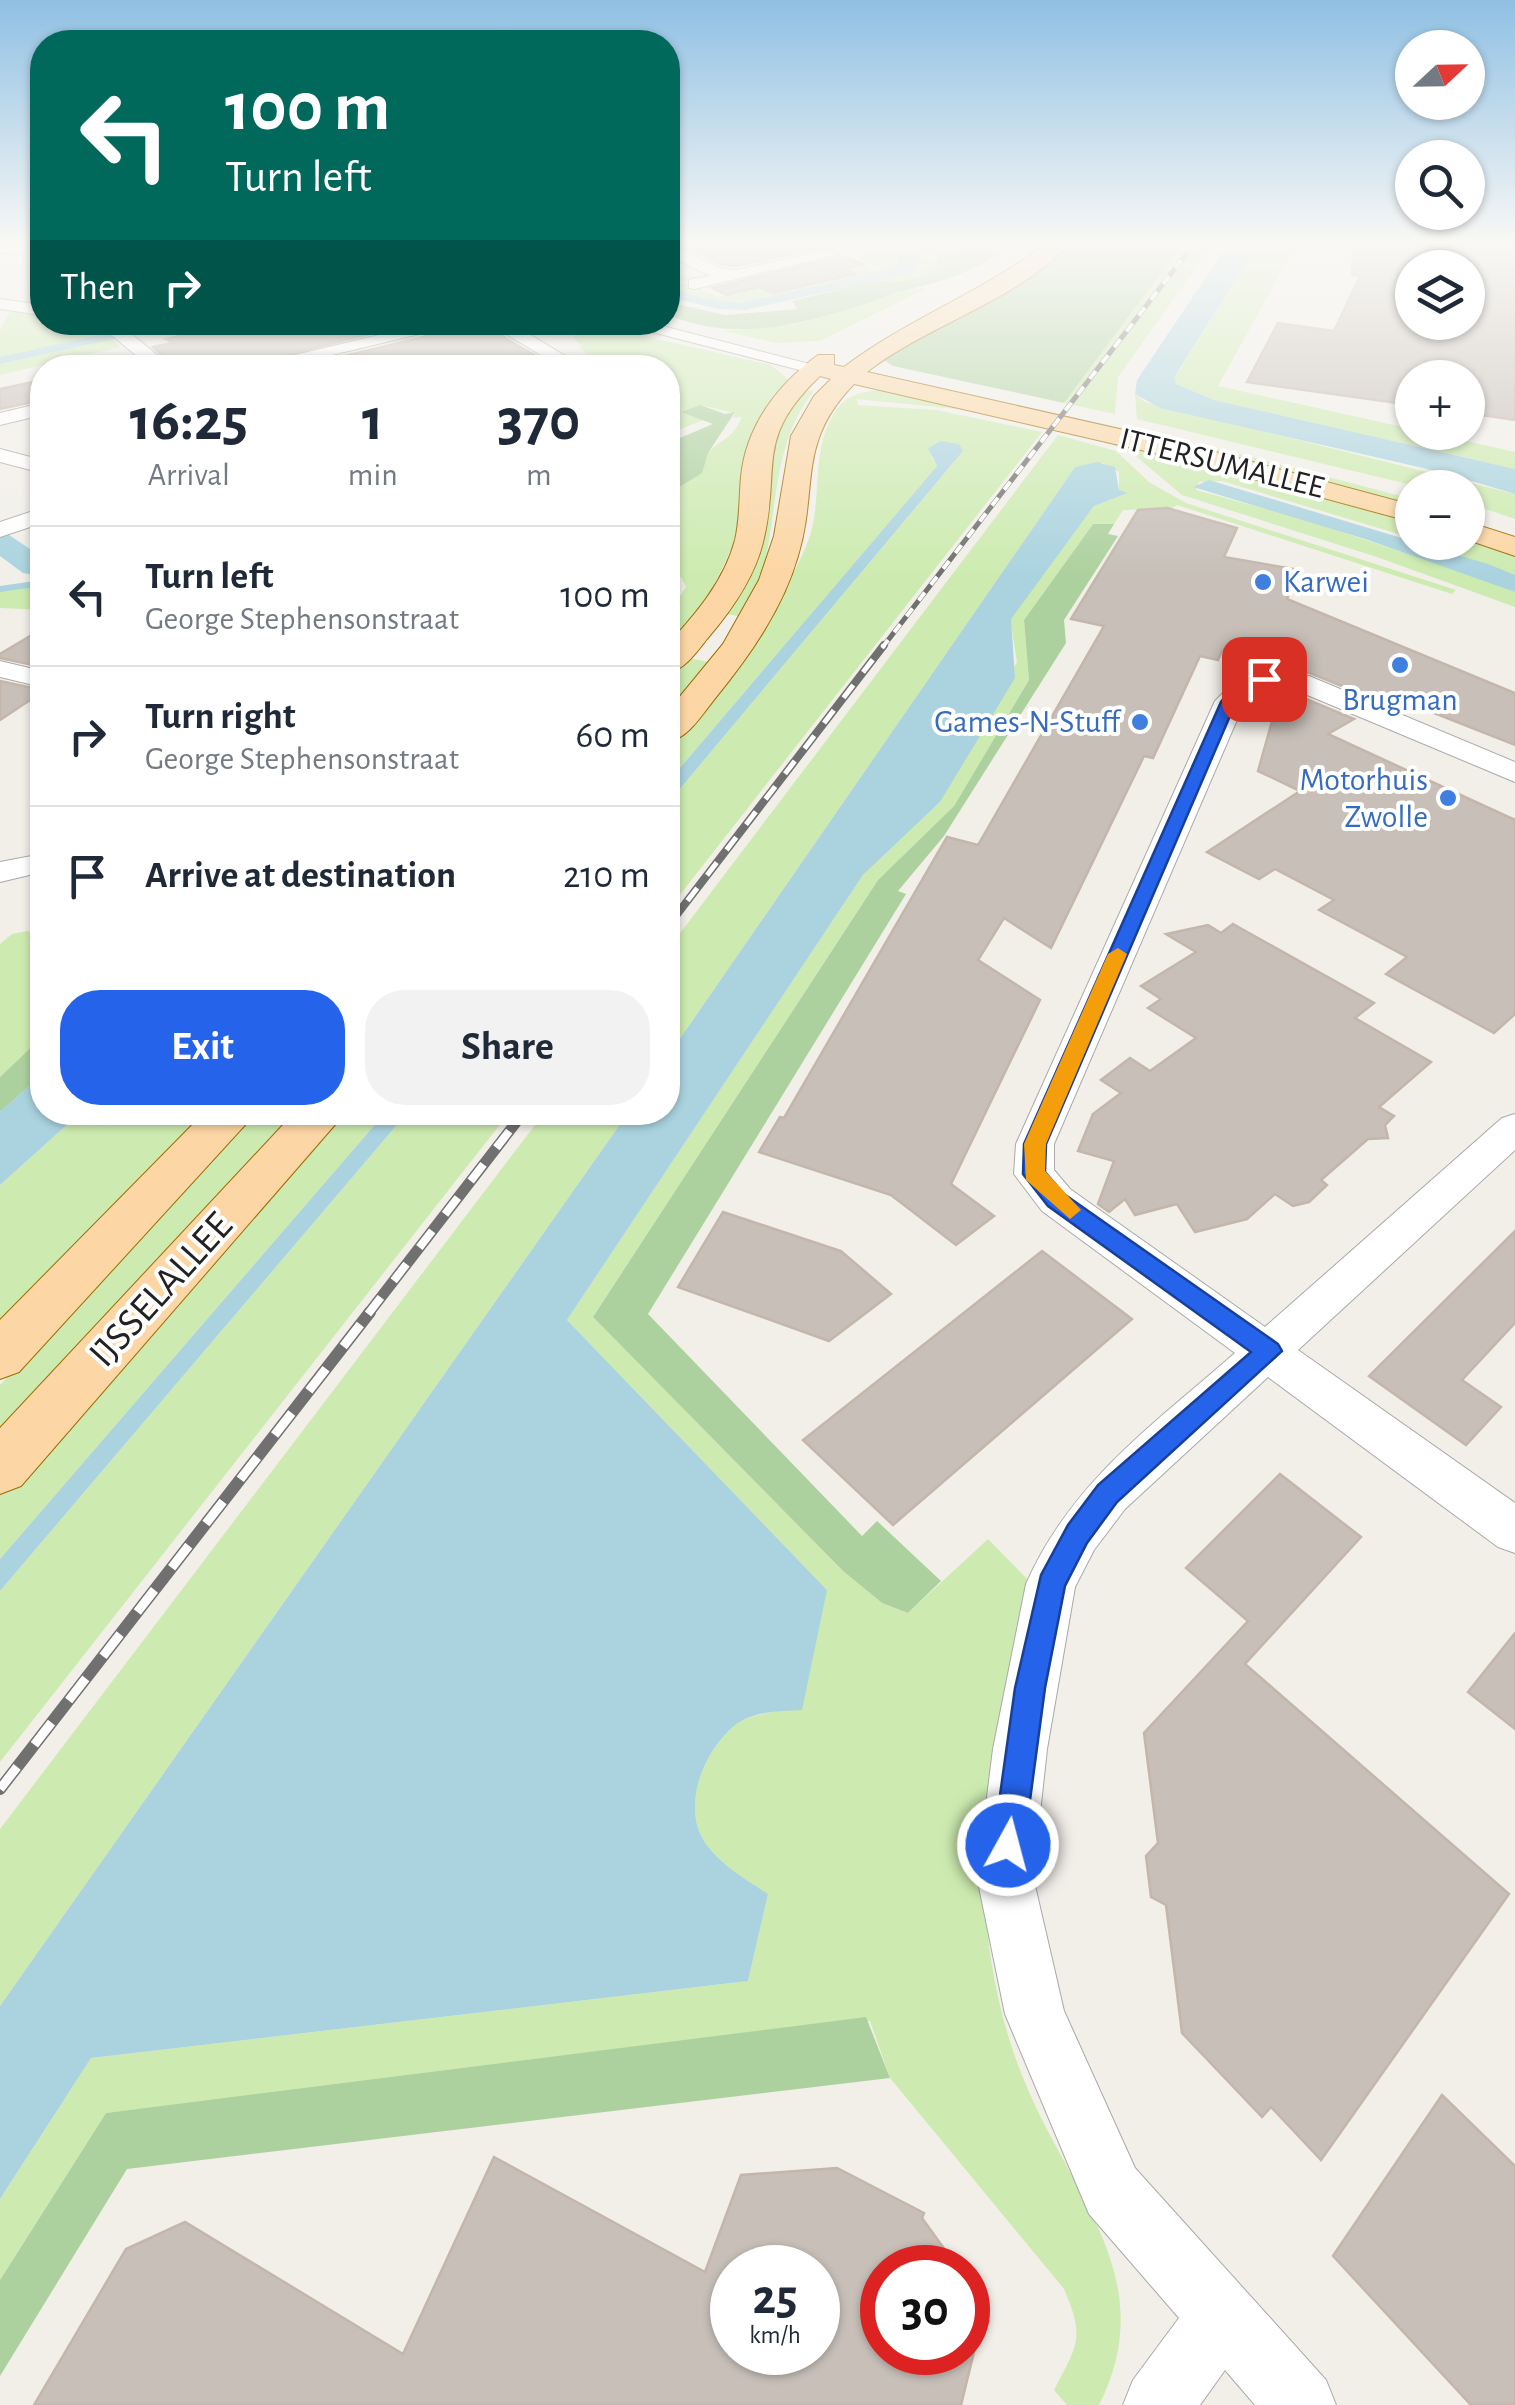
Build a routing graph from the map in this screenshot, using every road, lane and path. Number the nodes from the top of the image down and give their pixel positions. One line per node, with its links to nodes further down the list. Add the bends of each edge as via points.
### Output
1 (786, 352): 4 (street, ITTERSUMALLEE)
2 (798, 352): 4 (street, ITTERSUMALLEE)
3 (860, 352): 4 (main road)
4 (839, 362): 9 (main road, ITTERSUMALLEE); 10 (main road, ITTERSUMALLEE); 17 (main road, via 781,404 756,464 750,540 734,579); 20 (main road, via 802,442 792,521 765,604 727,664)
5 (30, 412): 6 (street)
6 (0, 419)
7 (0, 454): 8 (street)
8 (30, 463)
9 (1395, 490)
10 (1395, 509)
11 (1485, 516): 13 (main road)
12 (30, 519): 14 (street)
13 (1515, 526)
14 (3, 529)
15 (1485, 537): 16 (main road)
16 (1515, 547)
17 (680, 650)
18 (0, 669): 19 (street)
19 (30, 676)
20 (680, 718)
21 (1515, 773): 27 (street, via 1299,682 1264,679 1241,686 1035,1144 1034,1174 1056,1200)
22 (30, 865): 23 (street)
23 (0, 872)
24 (222, 1125): 28 (main road, IJSSELALLEE)
25 (311, 1125): 29 (main road, IJSSELALLEE)
26 (1515, 1128): 27 (street)
27 (1269, 1351): 30 (street); 31 (street, via 1108,1494 1051,1584 1020,1749 1005,1877 1035,2014 1112,2190)
28 (0, 1356)
29 (0, 1468)
30 (1515, 1531)
31 (1222, 2316): 32 (street); 33 (street)
32 (1158, 2405)
33 (1301, 2405)

